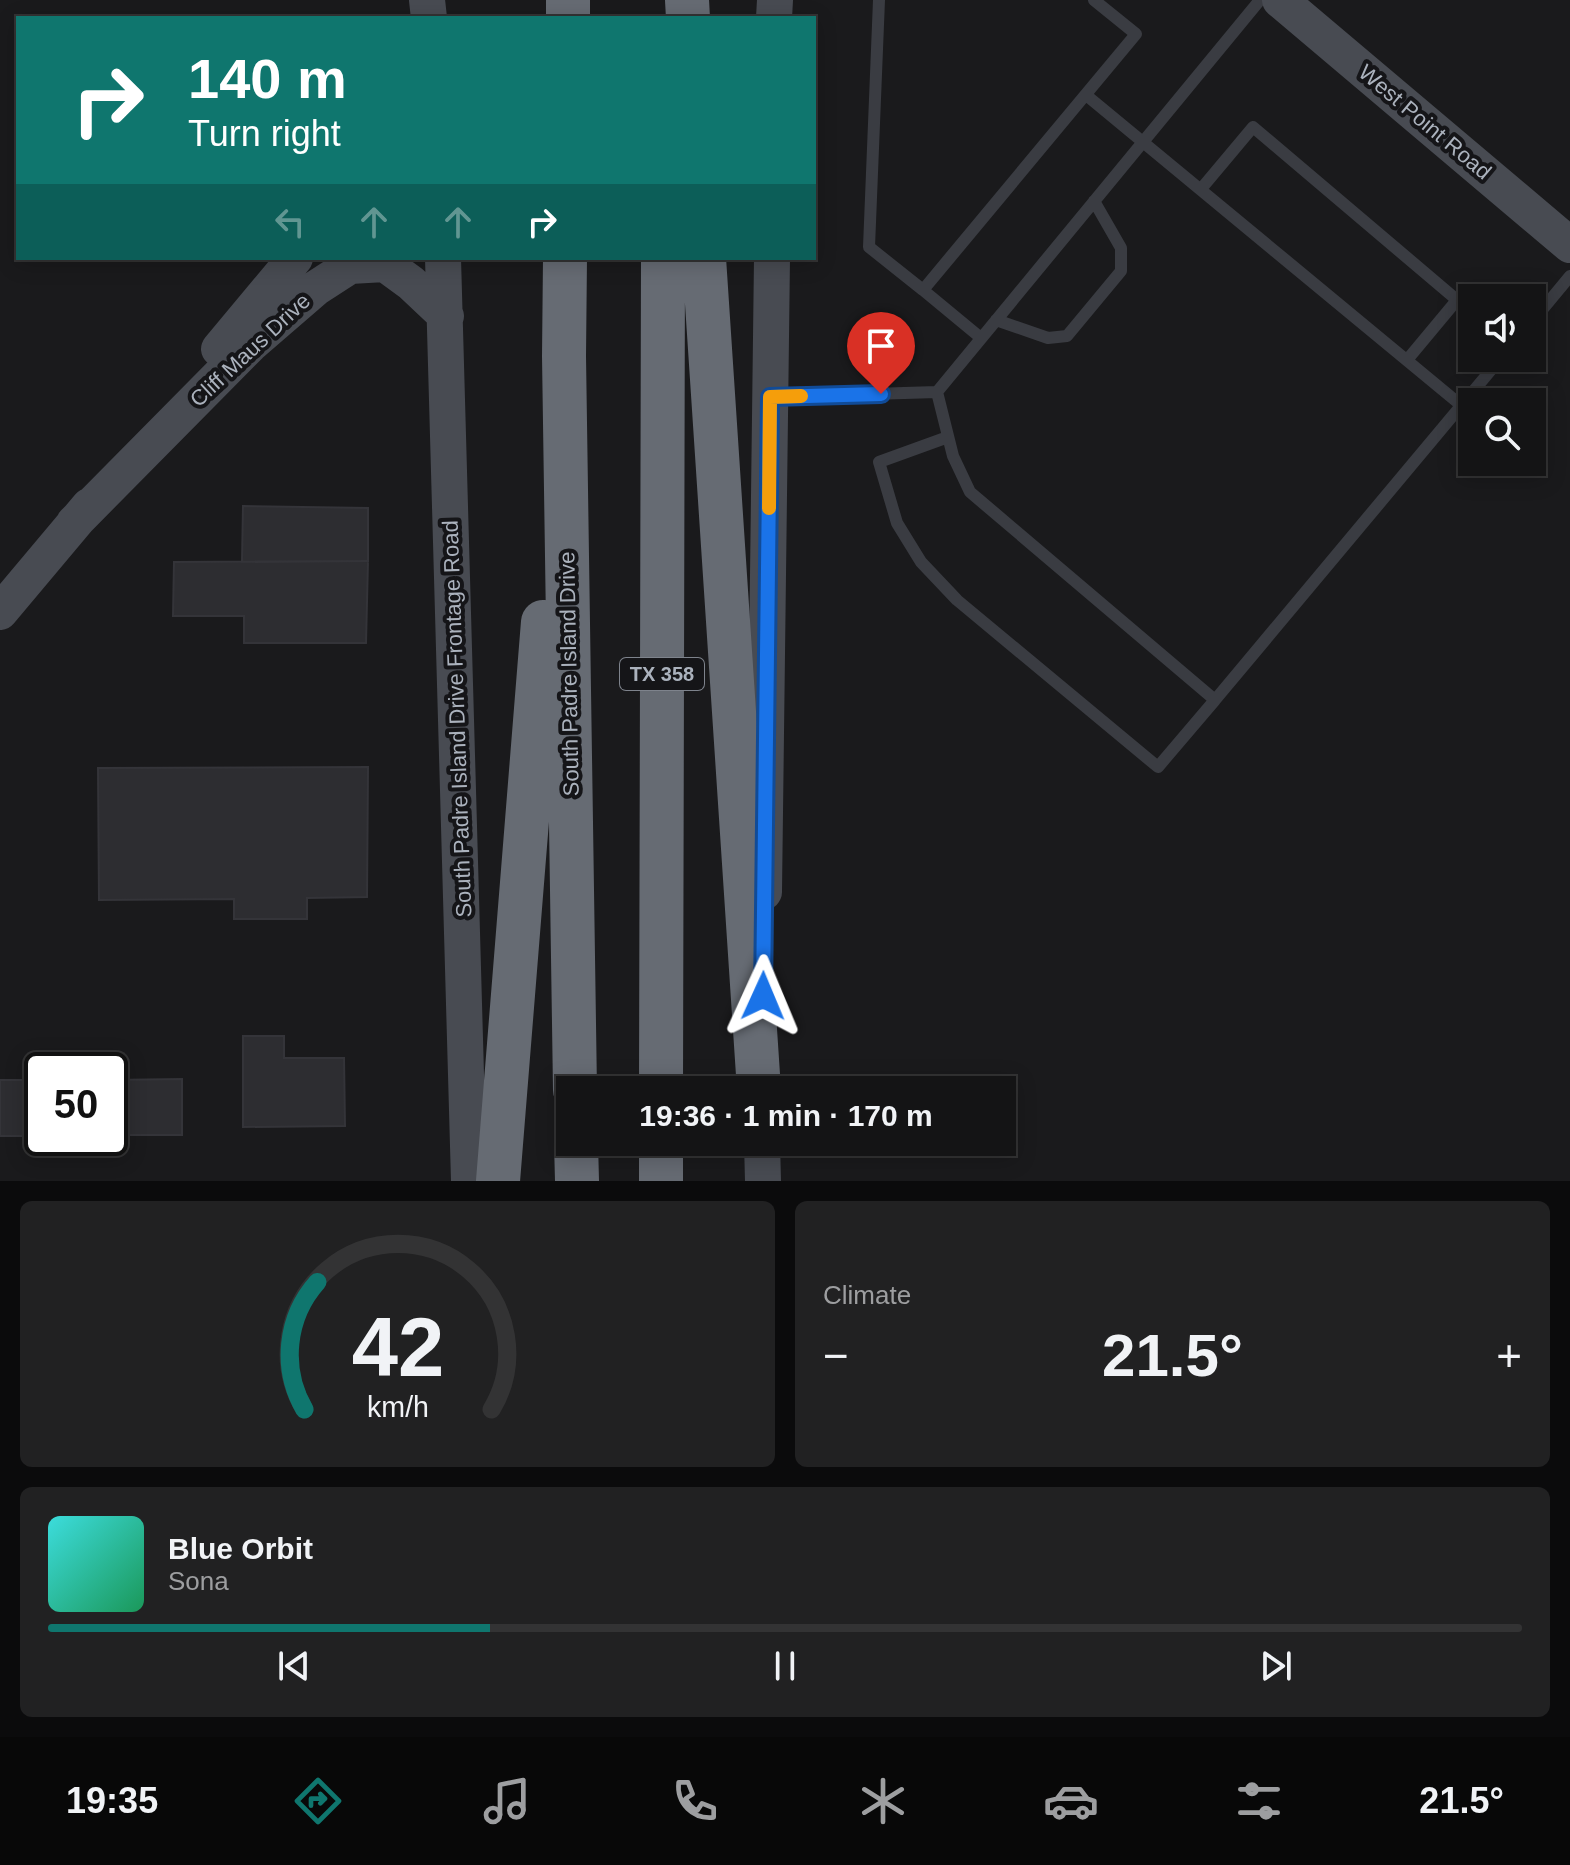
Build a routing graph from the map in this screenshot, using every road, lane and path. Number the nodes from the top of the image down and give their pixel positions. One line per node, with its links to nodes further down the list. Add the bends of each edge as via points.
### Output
1 (879, 0): 17 (lane, via 869,247)
2 (1094, 0): 5 (lane, via 1136,34)
3 (1260, 0): 6 (lane)
4 (1280, 0): 9 (main road, West Point Road)
5 (1086, 95): 6 (lane); 17 (lane)
6 (1143, 142): 7 (lane); 8 (lane)
7 (1201, 189): 23 (lane); 23 (lane, via 1253,127 1457,300)
8 (1094, 201): 20 (lane); 20 (lane, via 1121,248 1121,271 1067,336 1048,338)
9 (1570, 245)
10 (293, 260): 31 (main road, Cliff Maus Drive)
11 (443, 260): 19 (main road, South Padre Island Drive Frontage Road)
12 (565, 260): 22 (highway, South Padre Island Drive)
13 (663, 260): 35 (highway, TX 358)
14 (704, 260): 36 (highway)
15 (772, 260): 27 (main road)
16 (1570, 276): 18 (lane)
17 (923, 290): 21 (lane)
18 (1546, 305)
19 (446, 316): 31 (main road, Cliff Maus Drive, via 385,264 350,266 250,345); 41 (main road, South Padre Island Drive Frontage Road)
20 (996, 320): 21 (lane)
21 (981, 338): 26 (lane)
22 (564, 356): 34 (highway, South Padre Island Drive); 42 (highway)
23 (1407, 360): 28 (lane)
24 (1490, 372): 25 (lane)
25 (1477, 388)
26 (937, 392): 27 (lane); 30 (lane)
27 (770, 397): 37 (main road)
28 (1458, 403)
29 (1458, 411): 33 (lane)
30 (948, 437): 33 (lane, via 970,492); 33 (lane, via 879,462 897,523 921,562 957,600 1158,767)
31 (74, 523): 32 (main road, Cliff Maus Drive)
32 (0, 612)
33 (1215, 700)
34 (575, 1076)
35 (661, 1076)
36 (759, 1076)
37 (760, 1076)
38 (576, 1156): 43 (highway)
39 (661, 1156): 44 (highway)
40 (762, 1156): 45 (main road)
41 (469, 1181)
42 (498, 1181)
43 (577, 1181)
44 (661, 1181)
45 (763, 1181)

